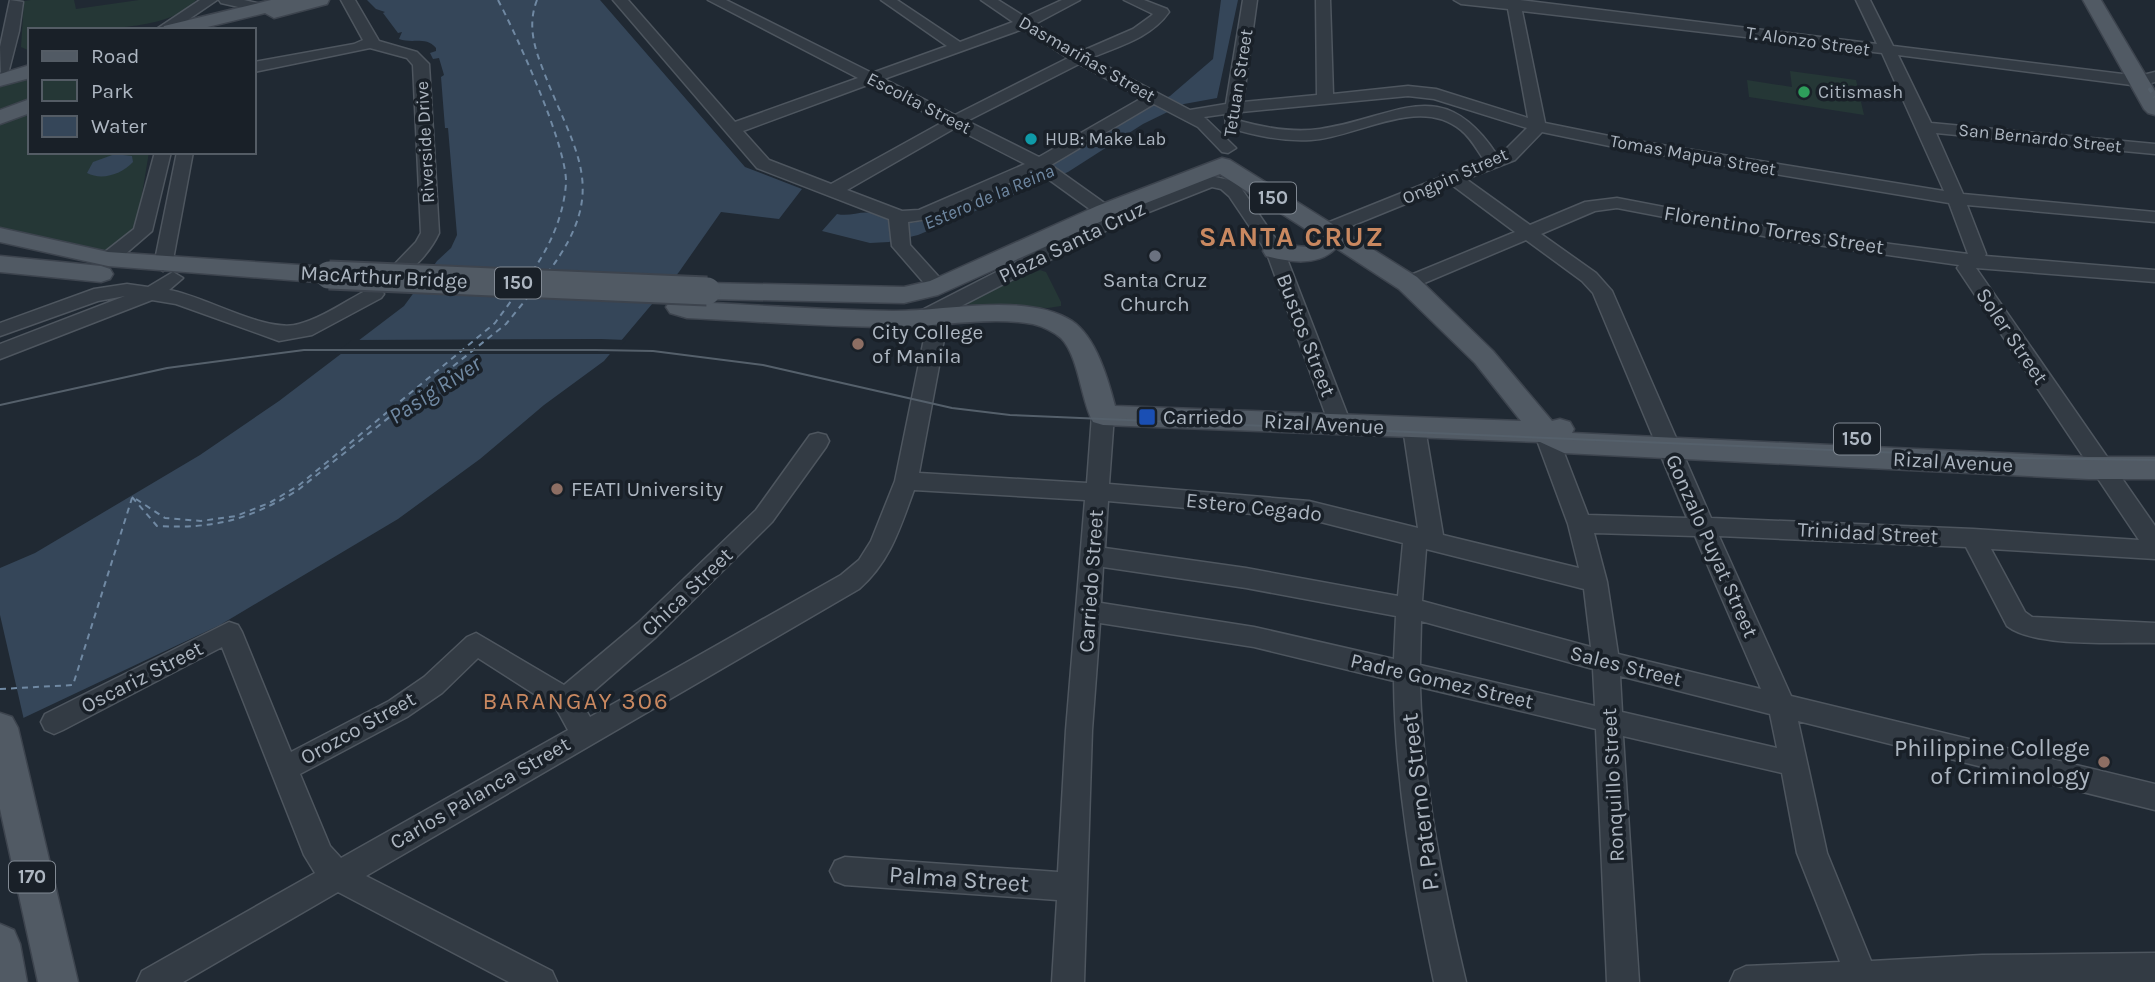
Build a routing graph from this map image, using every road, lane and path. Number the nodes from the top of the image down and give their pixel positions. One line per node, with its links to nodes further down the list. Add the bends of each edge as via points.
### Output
1 (210, 0): 22 (street)
2 (226, 0): 20 (street)
3 (294, 0): 20 (main road)
4 (320, 0): 20 (main road)
5 (348, 0): 26 (street)
6 (620, 0): 47 (street)
7 (715, 0): 37 (street, Escolta Street)
8 (888, 0): 27 (street)
9 (989, 0): 21 (street, Dasmariñas Street)
10 (1073, 0): 21 (street)
11 (1131, 0): 29 (street, via 1162,12 1146,28)
12 (1250, 0): 42 (street, Tetuan Street)
13 (1323, 0): 38 (street)
14 (1461, 0): 19 (street, T. Alonzo Street)
15 (1863, 0): 28 (street, Soler Street)
16 (2092, 0): 34 (main road)
17 (2112, 0): 34 (main road)
18 (16, 2): 33 (street)
19 (1514, 3): 28 (street, T. Alonzo Street); 45 (street)
20 (253, 14): 23 (main road); 24 (main road); 25 (main road)
21 (1025, 23): 27 (street); 29 (street, Dasmariñas Street)
22 (165, 28)
23 (181, 28)
24 (215, 28)
25 (228, 28)
26 (371, 42): 30 (street); 32 (street); 67 (street, Riverside Drive, via 412,55 421,64 430,233)
27 (960, 48): 37 (street)
28 (1889, 52): 34 (street, T. Alonzo Street); 46 (street, Soler Street)
29 (1079, 58): 40 (street, Dasmariñas Street); 44 (street)
30 (256, 59)
31 (28, 63): 33 (main road)
32 (256, 67)
33 (0, 70)
34 (2148, 71): 41 (main road)
35 (28, 72): 36 (main road)
36 (0, 80)
37 (873, 80): 44 (street, Escolta Street); 47 (street)
38 (1325, 99): 42 (street, Tomas Mapua Street); 45 (street, Tomas Mapua Street, via 1408,91 1436,94)
39 (28, 106): 43 (main road)
40 (1168, 106): 42 (street); 52 (street, Dasmariñas Street, via 1204,124); 53 (street, via 1062,153)
41 (2155, 109)
42 (1233, 116): 51 (street, via 1271,134 1322,135 1409,113 1431,112 1469,128); 52 (street, Tetuan Street)
43 (0, 118)
44 (957, 122): 53 (street, Escolta Street); 55 (street)
45 (1538, 126): 51 (street, Ongpin Street, via 1509,156); 56 (street, Tomas Mapua Street)
46 (1926, 127): 48 (street, San Bernardo Street); 56 (street, Soler Street)
47 (732, 129): 55 (street, via 763,164)
48 (2155, 149)
49 (162, 154): 64 (street, via 143,231)
50 (185, 154): 69 (street)
51 (1494, 163): 54 (street, Ongpin Street)
52 (1223, 165): 57 (main road, Plaza Santa Cruz / 150); 61 (main road, Ronquillo Street / 150); 63 (street, Bustos Street, via 1235,192)
53 (1047, 169): 57 (street, Escolta Street); 59 (street)
54 (1454, 179): 60 (street, Gonzalo Puyat Street); 61 (street, Ongpin Street)
55 (834, 191): 59 (street)
56 (1958, 199): 58 (street, Tomas Mapua Street); 65 (street, Soler Street, via 1977,254)
57 (1110, 215): 71 (main road, Plaza Santa Cruz / 150); 74 (street, Plaza Santa Cruz)
58 (2155, 217)
59 (899, 226): 71 (street, via 901,246)
60 (1529, 232): 65 (street, Florentino Torres Street, via 1591,206 1617,203 1789,236); 70 (street, Florentino Torres Street); 81 (street, Gonzalo Puyat Street, via 1602,291)
61 (1327, 233): 63 (main road, via 1328,244 1320,251 1290,255); 70 (main road, Ronquillo Street / 150)
62 (0, 235): 64 (main road, MacArthur Bridge / 150)
63 (1275, 251): 78 (street, Bustos Street)
64 (108, 259): 69 (main road, MacArthur Bridge / 150)
65 (1973, 261): 68 (street, Florentino Torres Street); 84 (street, Soler Street, via 1966,268)
66 (0, 264): 69 (main road, MacArthur Bridge / 150)
67 (398, 271)
68 (2155, 276)
69 (163, 279): 72 (street, via 179,298 279,334 305,330); 73 (main road, MacArthur Bridge / 150, via 324,280); 75 (street, via 94,295); 76 (street)
70 (1408, 283): 80 (main road, Ronquillo Street / 150, via 1484,356)
71 (938, 287): 73 (main road, MacArthur Bridge / 150, via 904,295)
72 (374, 294)
73 (694, 296): 74 (main road, Carriedo Street, via 683,310 896,318)
74 (929, 314): 77 (main road, Carriedo Street, via 1036,316 1060,326 1074,335); 86 (street, Carlos Palanca Street, via 935,334)
75 (0, 330)
76 (0, 352)
77 (1103, 415): 78 (main road, Rizal Avenue / 150); 87 (street, Carriedo Street)
78 (1339, 424): 79 (main road, Rizal Avenue / 150)
79 (1414, 428): 80 (main road, Rizal Avenue / 150); 91 (street, P. Paterno Street)
80 (1545, 432): 81 (main road, Rizal Avenue / 150, via 1564,443); 88 (street, Ronquillo Street)
81 (1665, 440): 84 (main road, Rizal Avenue / 150); 89 (street, Gonzalo Puyat Street)
82 (818, 441): 101 (street, Chica Street, via 764,516 648,630)
83 (2155, 447): 84 (main road, Rizal Avenue / 150)
84 (2096, 459): 85 (main road, Rizal Avenue / 150); 92 (street, Soler Street)
85 (2155, 468)
86 (906, 481): 87 (street, Estero Cegado); 106 (street, Carlos Palanca Street, via 869,567 850,582)
87 (1097, 492): 91 (street, Estero Cegado, via 1309,510); 94 (street, Carriedo Street)
88 (1580, 524): 89 (street, Trinidad Street); 95 (street, Ronquillo Street)
89 (1704, 526): 90 (street, Trinidad Street); 102 (street, Gonzalo Puyat Street)
90 (1973, 538): 93 (street, Trinidad Street); 98 (street, via 2016,619 2025,626)
91 (1424, 539): 95 (street, Estero Cegado); 96 (street, P. Paterno Street)
92 (2155, 544)
93 (2155, 550)
94 (1093, 556): 96 (street, Sales Street); 97 (street, Carriedo Street)
95 (1595, 582): 99 (street, Ronquillo Street)
96 (1409, 608): 99 (street, Sales Street); 100 (street, P. Paterno Street)
97 (1088, 611): 100 (street, Padre Gomez Street, via 1254,637); 112 (street, Carriedo Street)
98 (2155, 633)
99 (1606, 662): 102 (street, Sales Street); 103 (street, Ronquillo Street)
100 (1406, 672): 103 (street, Padre Gomez Street); 121 (street, P. Paterno Street, via 1413,773)
101 (565, 700): 106 (street); 108 (street, Orozco Street, via 476,644 433,685 398,709)
102 (1782, 706): 107 (street, Gonzalo Puyat Street); 109 (street, Sales Street)
103 (1610, 720): 107 (street, Padre Gomez Street); 122 (street, Ronquillo Street)
104 (54, 722): 108 (street, Oscariz Street, via 229,632)
105 (0, 728): 117 (main road, 170)
106 (585, 733): 111 (street, Carlos Palanca Street)
107 (1794, 764): 115 (street, Gonzalo Puyat Street, via 1812,853)
108 (284, 768): 111 (street, via 319,855)
109 (2155, 797)
110 (845, 871): 112 (street, Palma Street)
111 (337, 876): 118 (street, Carlos Palanca Street); 119 (street)
112 (1074, 887): 120 (street, Carriedo Street)
113 (0, 944): 116 (main road)
114 (2155, 969): 115 (street)
115 (1863, 979): 123 (street)
116 (8, 982)
117 (58, 982)
118 (153, 982)
119 (541, 982)
120 (1068, 982)
121 (1450, 982)
122 (1623, 982)
123 (1746, 982)

